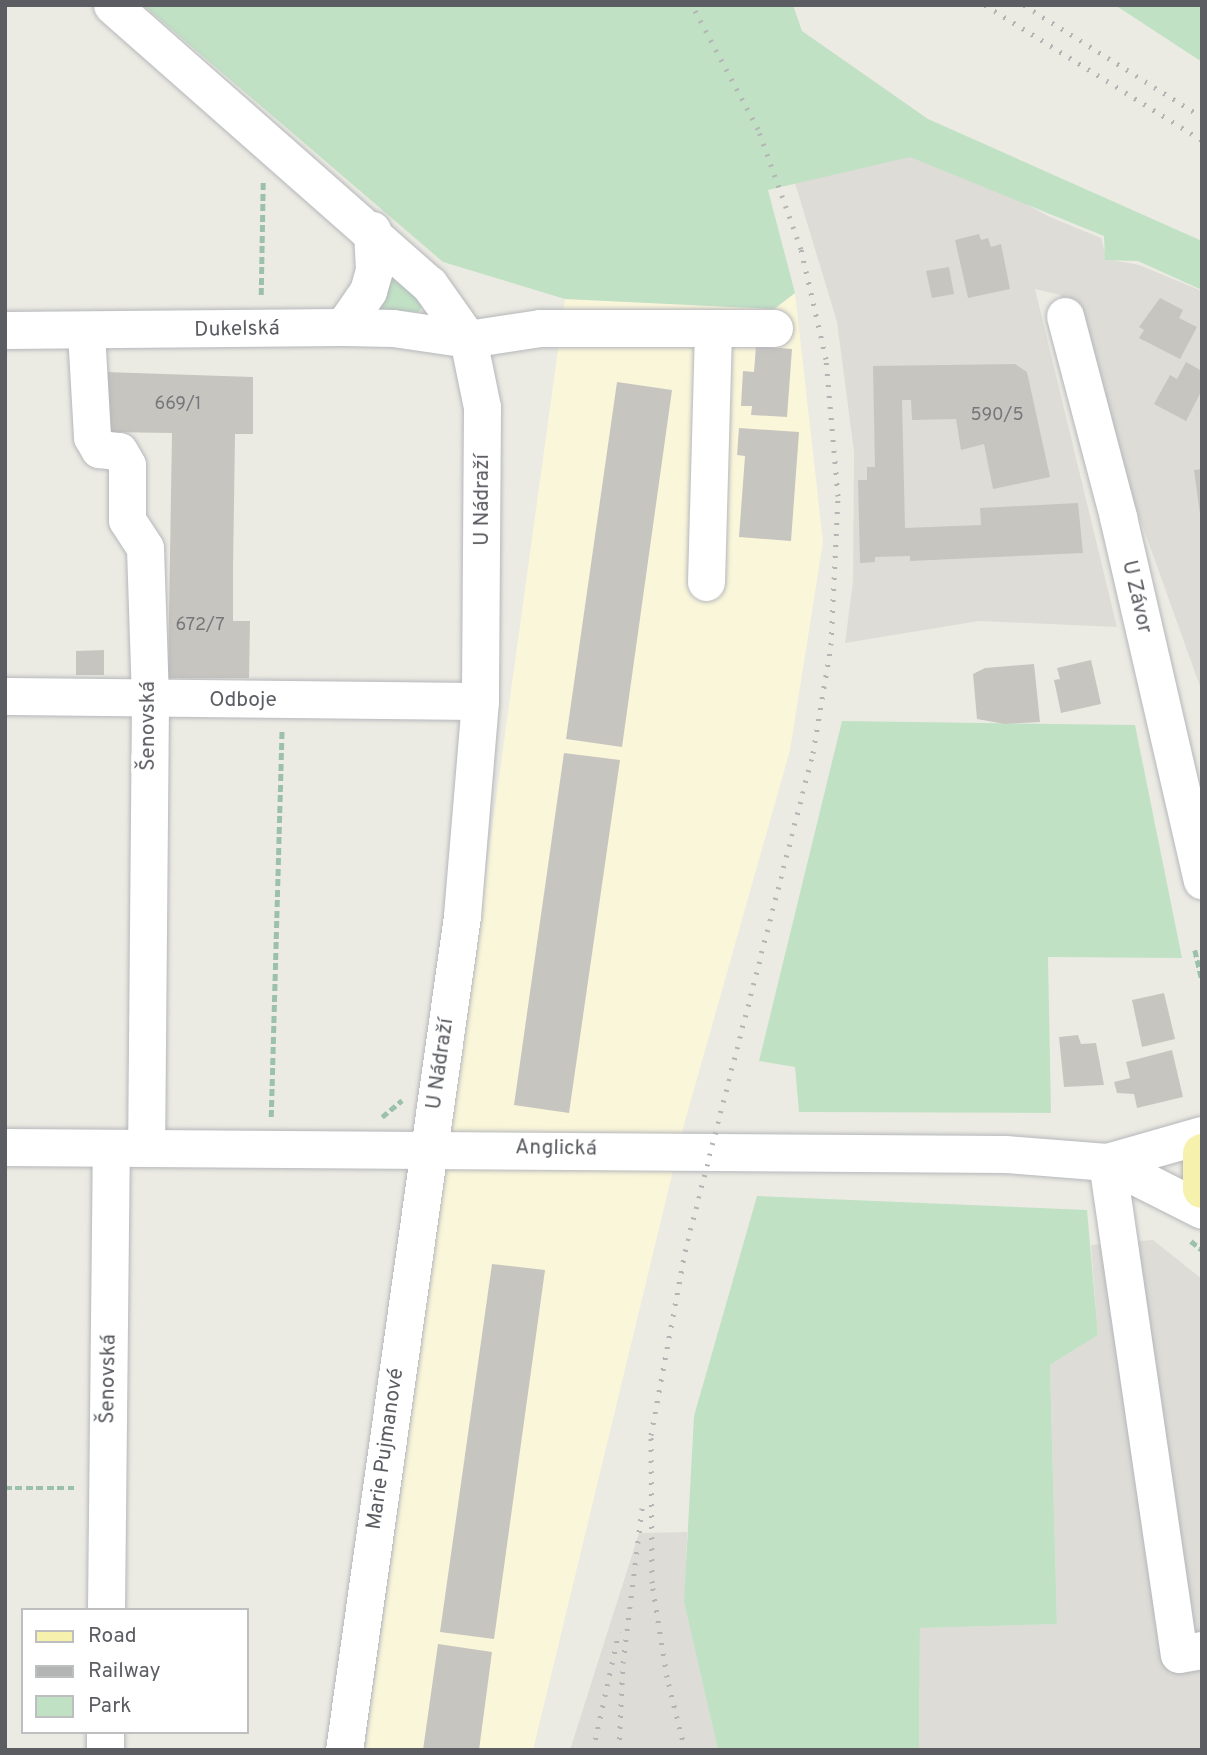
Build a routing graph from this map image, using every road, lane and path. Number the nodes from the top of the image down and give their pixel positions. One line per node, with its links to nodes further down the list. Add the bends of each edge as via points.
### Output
1 (112, 5): 3 (street, U Nádraží)
2 (145, 5): 3 (street, via 162,20)
3 (175, 60): 5 (street, U Nádraží)
4 (264, 172): 10 (path)
5 (372, 230): 7 (street, via 374,270 368,291); 13 (street, U Nádraží, via 429,284)
6 (1065, 316): 19 (street, U Závor, via 1118,517)
7 (343, 327): 10 (street, Dukelská); 13 (street, Dukelská, via 393,328)
8 (713, 328): 9 (street, Dukelská); 13 (street, Dukelská, via 540,328); 14 (street)
9 (774, 328)
10 (261, 329): 12 (street, Dukelská)
11 (5, 330): 12 (street, Dukelská)
12 (86, 332): 16 (street, Šenovská, via 92,437 99,449 119,451 127,465 127,520 145,548)
13 (468, 340): 18 (street, U Nádraží, via 482,407)
14 (706, 582)
15 (5, 696): 16 (street, Odboje)
16 (150, 701): 17 (street, Odboje); 27 (street, Šenovská)
17 (283, 701): 18 (street, Odboje); 24 (path)
18 (480, 701): 28 (street, U Nádraží, via 462,916)
19 (1202, 880)
20 (1195, 950): 21 (path)
21 (1202, 980)
22 (409, 1092): 23 (path)
23 (378, 1119)
24 (271, 1128)
25 (1202, 1135): 30 (street, Anglická)
26 (5, 1147): 27 (street, Anglická)
27 (128, 1148): 28 (street, Anglická); 34 (street, Šenovská)
28 (429, 1149): 30 (street, Anglická, via 1005,1154); 37 (street, Marie Pujmanové)
29 (1202, 1153): 31 (main road)
30 (1107, 1162): 32 (street, Anglická); 36 (street, via 1179,1654)
31 (1202, 1189)
32 (1202, 1210)
33 (5, 1488): 34 (path)
34 (108, 1488): 35 (street, Šenovská)
35 (106, 1608)
36 (1202, 1650)
37 (344, 1750)

